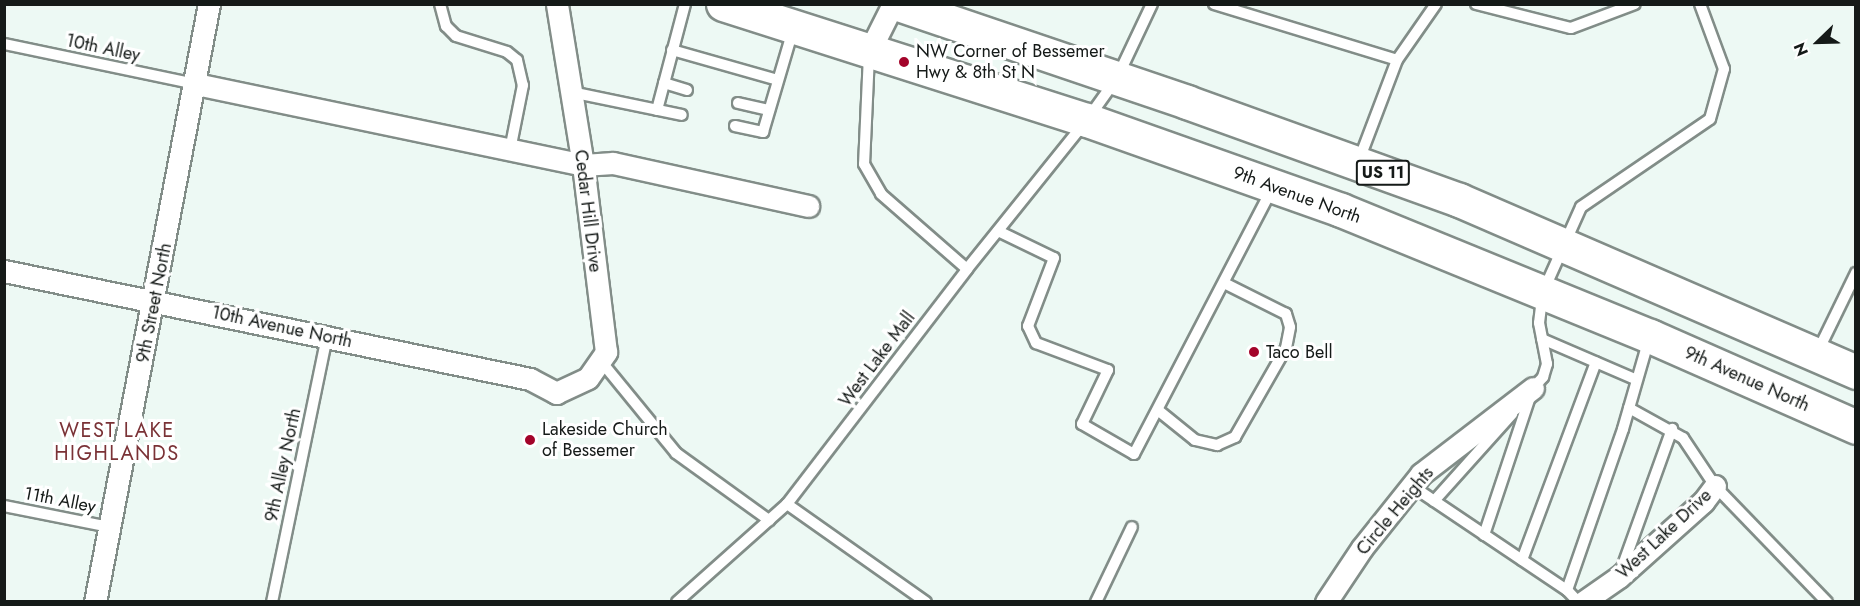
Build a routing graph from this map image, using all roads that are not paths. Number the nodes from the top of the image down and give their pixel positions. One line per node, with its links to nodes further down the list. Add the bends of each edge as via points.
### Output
1 (440, 4): 31 (lane, via 446,26 456,36 507,52 517,60 523,85)
2 (557, 4): 24 (street, Cedar Hill Drive)
3 (685, 4): 16 (lane)
4 (723, 4): 14 (main road, 9th Avenue North / US 11)
5 (893, 4): 17 (street)
6 (898, 4): 19 (main road, US 11)
7 (1152, 4): 19 (lane, West Lake Mall)
8 (1214, 4): 18 (lane)
9 (1436, 4): 18 (lane)
10 (1476, 4): 11 (lane, via 1571,28)
11 (1635, 4)
12 (1700, 4): 37 (lane, via 1724,69 1710,119 1581,207)
13 (214, 6): 22 (street, 9th Street North)
14 (794, 27): 17 (main road, 9th Avenue North / US 11); 20 (lane)
15 (4, 44): 22 (lane, 10th Alley)
16 (672, 50): 20 (lane); 21 (lane)
17 (870, 50): 29 (main road, 9th Avenue North / US 11); 38 (lane, via 864,164 881,194)
18 (1397, 60): 32 (lane)
19 (1117, 78): 29 (lane, West Lake Mall); 32 (main road, US 11)
20 (778, 80): 27 (lane)
21 (664, 83): 23 (lane); 26 (lane)
22 (196, 84): 31 (street); 44 (street, 9th Street North)
23 (687, 90)
24 (571, 92): 26 (lane); 33 (street, Cedar Hill Drive)
25 (738, 104): 27 (lane)
26 (657, 110): 28 (lane)
27 (769, 110): 30 (lane, via 763,132)
28 (682, 115)
29 (1087, 120): 34 (main road, 9th Avenue North / US 11); 36 (lane, West Lake Mall)
30 (735, 126)
31 (510, 150): 33 (street)
32 (1358, 164): 37 (main road, US 11)
33 (583, 165): 35 (street, via 613,163); 49 (street, Cedar Hill Drive, via 606,352)
34 (1274, 186): 41 (lane); 43 (main road, 9th Avenue North / US 11)
35 (808, 206)
36 (998, 231): 38 (lane, West Lake Mall); 55 (lane, via 1054,258 1028,326 1036,343 1108,370 1082,424 1134,454)
37 (1564, 244): 43 (lane); 48 (main road, US 11)
38 (967, 269): 61 (lane, West Lake Mall)
39 (4, 271): 44 (street, 10th Avenue North)
40 (1856, 273): 42 (lane)
41 (1226, 284): 55 (lane); 55 (lane, via 1286,314 1290,327 1286,348 1235,436 1217,445 1195,440)
42 (1853, 288): 48 (lane)
43 (1543, 292): 46 (main road, 9th Avenue North / US 11); 47 (lane, via 1539,323)
44 (154, 301): 45 (street, 10th Avenue North); 64 (street, 9th Street North)
45 (327, 336): 49 (street, 10th Avenue North, via 530,380 556,393 588,378); 72 (lane, 9th Alley North)
46 (1650, 336): 52 (lane); 56 (main road, 9th Avenue North / US 11)
47 (1542, 339): 50 (lane); 53 (lane, via 1547,364 1543,377)
48 (1816, 354): 51 (main road, US 11)
49 (600, 360): 63 (lane, via 676,453)
50 (1596, 362): 52 (lane); 67 (lane)
51 (1856, 372)
52 (1637, 380): 54 (lane)
53 (1533, 388): 58 (street, Circle Heights, via 1421,474); 60 (lane); 66 (lane)
54 (1629, 408): 57 (lane); 69 (lane)
55 (1160, 411)
56 (1856, 427)
57 (1671, 429): 59 (lane, via 1683,438); 68 (lane)
58 (1412, 486): 60 (lane); 76 (street, Circle Heights)
59 (1715, 486): 68 (street, West Lake Drive, via 1703,502); 70 (lane)
60 (1434, 501): 66 (lane)
61 (787, 504): 63 (lane, West Lake Mall); 74 (lane)
62 (4, 506): 64 (lane, 11th Alley)
63 (769, 520): 73 (lane, West Lake Mall)
64 (109, 527): 71 (street, 9th Street North)
65 (1132, 527): 75 (lane)
66 (1485, 535): 67 (lane)
67 (1522, 560): 69 (lane)
68 (1619, 577): 69 (street, West Lake Drive)
69 (1584, 597)
70 (1824, 600)
71 (95, 602)
72 (272, 602)
73 (677, 602)
74 (926, 602)
75 (1096, 602)
76 (1326, 602)

